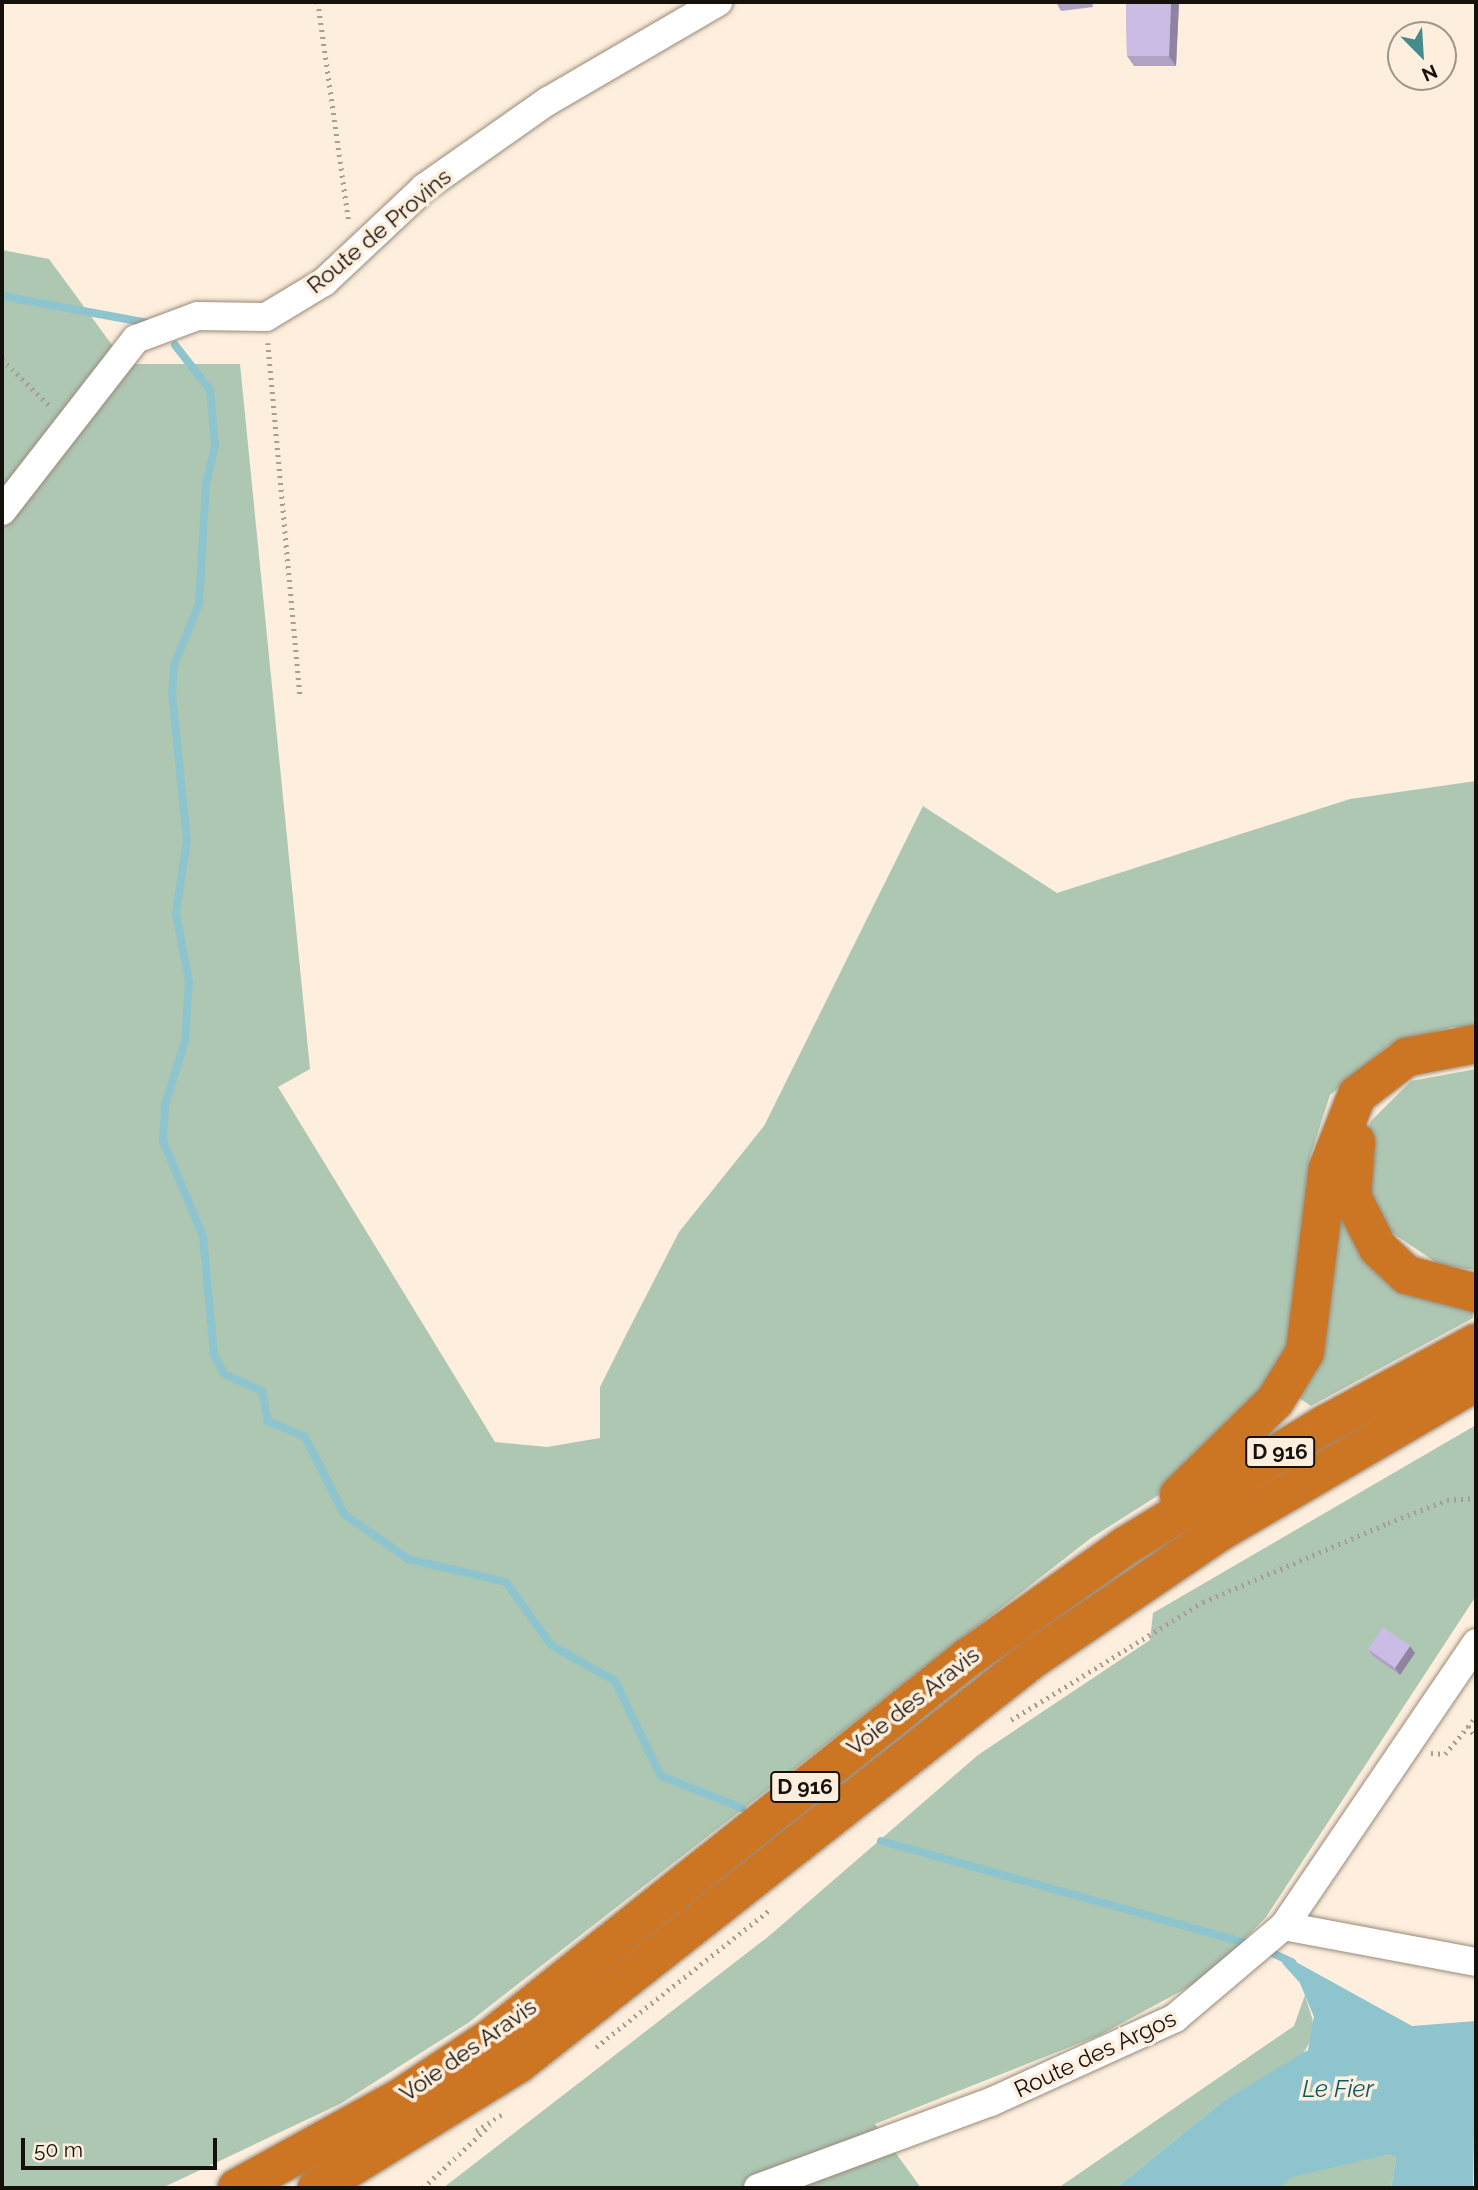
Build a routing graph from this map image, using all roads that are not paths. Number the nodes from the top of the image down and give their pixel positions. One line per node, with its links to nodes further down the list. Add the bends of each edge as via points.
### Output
1 (718, 2): 2 (street, Route de Provins, via 537,108 424,188 354,255 266,317 198,316 136,340 67,422)
2 (2, 511)
3 (1476, 1044): 8 (highway, via 1407,1056 1357,1095 1328,1168 1316,1308 1297,1370 1257,1421)
4 (1476, 1065): 5 (highway, via 1431,1069 1386,1094 1359,1135 1349,1181 1361,1224 1396,1268 1438,1287)
5 (1476, 1293)
6 (1476, 1343): 8 (highway, Voie des Aravis / D 916, via 1326,1424)
7 (1476, 1382): 13 (highway, Voie des Aravis / D 916, via 1221,1531 1034,1658 518,2064)
8 (1125, 1546): 12 (highway, Voie des Aravis / D 916, via 967,1658 492,2037 378,2111)
9 (1476, 1643): 10 (street, Route des Argos)
10 (1284, 1926): 11 (street); 14 (street, Route des Argos, via 1175,2018 1092,2060)
11 (1476, 1962)
12 (237, 2188)
13 (317, 2188)
14 (758, 2188)

